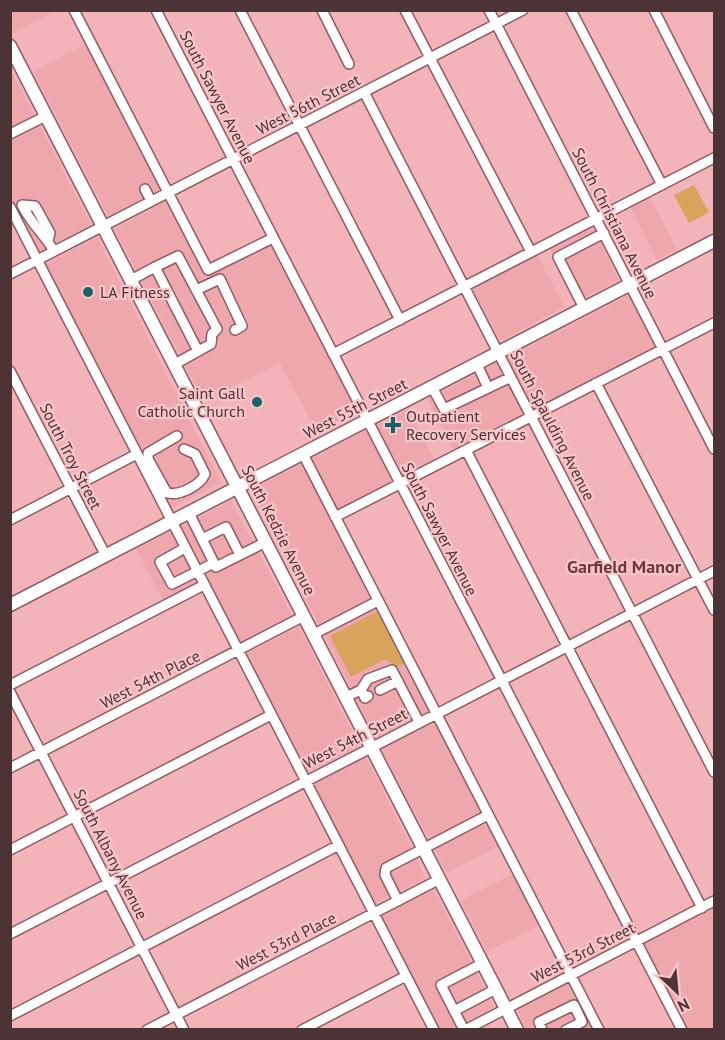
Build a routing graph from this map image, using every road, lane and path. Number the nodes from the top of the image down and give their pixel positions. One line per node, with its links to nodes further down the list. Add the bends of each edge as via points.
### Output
1 (74, 10): 23 (street)
2 (156, 10): 20 (street, South Sawyer Avenue)
3 (240, 10): 16 (street)
4 (322, 10): 13 (street)
5 (405, 10): 12 (street)
6 (489, 10): 10 (street, South Christiana Avenue)
7 (523, 10): 10 (street, West 56th Street)
8 (571, 10): 21 (street)
9 (654, 10): 17 (street)
10 (496, 24): 12 (street, West 56th Street); 27 (street, South Christiana Avenue)
11 (10, 46): 15 (main road, South Kedzie Avenue)
12 (430, 59): 14 (street, West 56th Street); 33 (street)
13 (349, 64)
14 (364, 92): 16 (street, West 56th Street); 39 (street, South Spaulding Avenue)
15 (46, 116): 18 (street); 28 (main road, South Kedzie Avenue)
16 (299, 125): 20 (street, West 56th Street); 42 (street)
17 (714, 128)
18 (10, 134)
19 (714, 158): 21 (street)
20 (233, 159): 23 (street, West 56th Street); 30 (street, South Sawyer Avenue)
21 (662, 185): 27 (street)
22 (145, 189): 24 (street)
23 (168, 193): 24 (street, West 56th Street); 30 (street, via 208,270)
24 (151, 201): 28 (street, West 56th Street)
25 (22, 206): 32 (street, via 35,206 50,233 48,241)
26 (10, 207): 34 (street)
27 (596, 219): 29 (street, South Christiana Avenue); 33 (street)
28 (103, 226): 32 (street, West 56th Street); 37 (main road, South Kedzie Avenue)
29 (604, 233): 38 (street, South Christiana Avenue); 41 (street, via 558,257)
30 (273, 238): 48 (street, South Sawyer Avenue)
31 (714, 241): 38 (main road, West 55th Street)
32 (54, 251): 34 (street, West 56th Street)
33 (531, 252): 39 (street)
34 (37, 260): 36 (street, West 56th Street); 62 (street)
35 (154, 267): 37 (street); 40 (street, via 178,256); 46 (street)
36 (10, 273)
37 (131, 280): 49 (main road, South Kedzie Avenue)
38 (630, 285): 41 (main road, West 55th Street); 45 (street, South Christiana Avenue)
39 (464, 287): 42 (street); 47 (street, South Spaulding Avenue)
40 (196, 290): 44 (street, via 220,279 242,326); 46 (street, via 217,329 211,344)
41 (584, 308): 47 (main road, West 55th Street)
42 (400, 320): 48 (street)
43 (714, 322): 45 (street)
44 (235, 330)
45 (663, 349): 53 (street); 60 (street, South Christiana Avenue)
46 (198, 351): 49 (street)
47 (498, 353): 50 (main road, West 55th Street); 52 (street, South Spaulding Avenue)
48 (333, 354): 57 (street, South Sawyer Avenue)
49 (175, 364): 66 (main road, South Kedzie Avenue)
50 (477, 364): 54 (main road, West 55th Street); 55 (street)
51 (10, 371): 65 (street, South Troy Street)
52 (511, 377): 55 (street); 56 (street, South Spaulding Avenue)
53 (596, 383): 56 (street); 79 (street)
54 (432, 387): 55 (street, via 444,410); 57 (main road, West 55th Street)
55 (488, 388)
56 (531, 417): 61 (street); 84 (street, South Spaulding Avenue)
57 (368, 420): 63 (main road, West 55th Street); 64 (street, South Sawyer Avenue)
58 (177, 436): 59 (street, via 148,453 167,493 186,490 205,474 195,454)
59 (184, 449)
60 (714, 449)
61 (466, 450): 64 (street); 87 (street)
62 (137, 454): 65 (street); 70 (street)
63 (303, 454): 66 (main road, West 55th Street); 68 (street)
64 (400, 484): 68 (street); 89 (street, South Sawyer Avenue)
65 (71, 488): 69 (street); 75 (street, South Troy Street)
66 (238, 488): 67 (main road, West 55th Street); 72 (main road, South Kedzie Avenue)
67 (189, 513): 70 (main road, West 55th Street); 71 (street)
68 (335, 517): 81 (street)
69 (10, 520)
70 (172, 522): 73 (street); 75 (main road, West 55th Street)
71 (202, 539): 74 (street, via 226,526); 76 (street)
72 (266, 542): 74 (street); 85 (main road, South Kedzie Avenue)
73 (185, 548): 78 (street); 78 (street, via 160,562 172,584)
74 (240, 555): 76 (street, via 216,567)
75 (106, 556): 82 (main road, West 55th Street)
76 (214, 563): 78 (street)
77 (714, 571): 79 (street, West 54th Street)
78 (198, 572): 80 (street)
79 (698, 579): 83 (street); 84 (street, West 54th Street)
80 (204, 585): 88 (street); 91 (street)
81 (378, 601): 86 (street); 95 (street)
82 (10, 605)
83 (714, 610)
84 (632, 613): 87 (street, West 54th Street); 101 (street, South Spaulding Avenue)
85 (304, 616): 86 (main road, South Kedzie Avenue); 88 (street, West 54th Place)
86 (314, 634): 94 (main road, South Kedzie Avenue)
87 (568, 646): 89 (street, West 54th Street); 112 (street)
88 (238, 650): 96 (street); 99 (street, West 54th Place)
89 (501, 680): 95 (street, West 54th Street); 115 (street, South Sawyer Avenue)
90 (398, 681): 92 (street); 94 (street, via 392,670 368,679 364,690); 97 (street)
91 (10, 685)
92 (380, 690)
93 (10, 692): 99 (street, South Albany Avenue)
94 (346, 697): 98 (main road, South Kedzie Avenue)
95 (436, 714): 97 (street, West 54th Street); 103 (street)
96 (271, 715): 102 (street); 104 (street)
97 (419, 722): 98 (street, West 54th Street)
98 (371, 747): 102 (street, West 54th Street); 106 (main road, South Kedzie Avenue)
99 (42, 752): 100 (street, West 54th Place); 104 (street, South Albany Avenue)
100 (10, 768)
101 (714, 772)
102 (305, 781): 105 (street); 109 (street, West 54th Street)
103 (488, 815): 106 (street); 118 (street)
104 (75, 816): 107 (street); 109 (street, South Albany Avenue)
105 (339, 845): 113 (street); 116 (street)
106 (424, 848): 108 (main road, South Kedzie Avenue); 110 (street, via 386,868 385,875)
107 (10, 850)
108 (440, 879): 110 (street, West 53rd Place); 117 (main road, South Kedzie Avenue)
109 (109, 883): 114 (street, West 54th Street); 116 (street, South Albany Avenue)
110 (398, 901): 113 (street, West 53rd Place)
111 (714, 901): 112 (street, West 53rd Street)
112 (702, 908): 115 (street, West 53rd Street)
113 (373, 913): 119 (street); 123 (street, West 53rd Place)
114 (10, 934)
115 (636, 941): 118 (street, West 53rd Street); 134 (street, South Sawyer Avenue)
116 (142, 947): 123 (street, South Albany Avenue); 124 (street)
117 (483, 963): 120 (main road, South Kedzie Avenue); 122 (street, via 441,985)
118 (571, 975): 121 (street, West 53rd Street); 133 (street)
119 (406, 976): 127 (street); 128 (street)
120 (496, 989): 121 (main road, South Kedzie Avenue); 122 (street)
121 (506, 1008): 129 (street, West 53rd Street); 130 (main road, South Kedzie Avenue)
122 (454, 1011): 129 (street)
123 (176, 1014): 125 (street, West 53rd Place); 126 (street, South Albany Avenue)
124 (10, 1016)
125 (147, 1029)
126 (184, 1029)
127 (302, 1029)
128 (434, 1029)
129 (464, 1029)
130 (517, 1029)
131 (542, 1029): 132 (street, via 539,1022 574,1005 582,1022)
132 (566, 1029)
133 (599, 1029)
134 (682, 1029)

